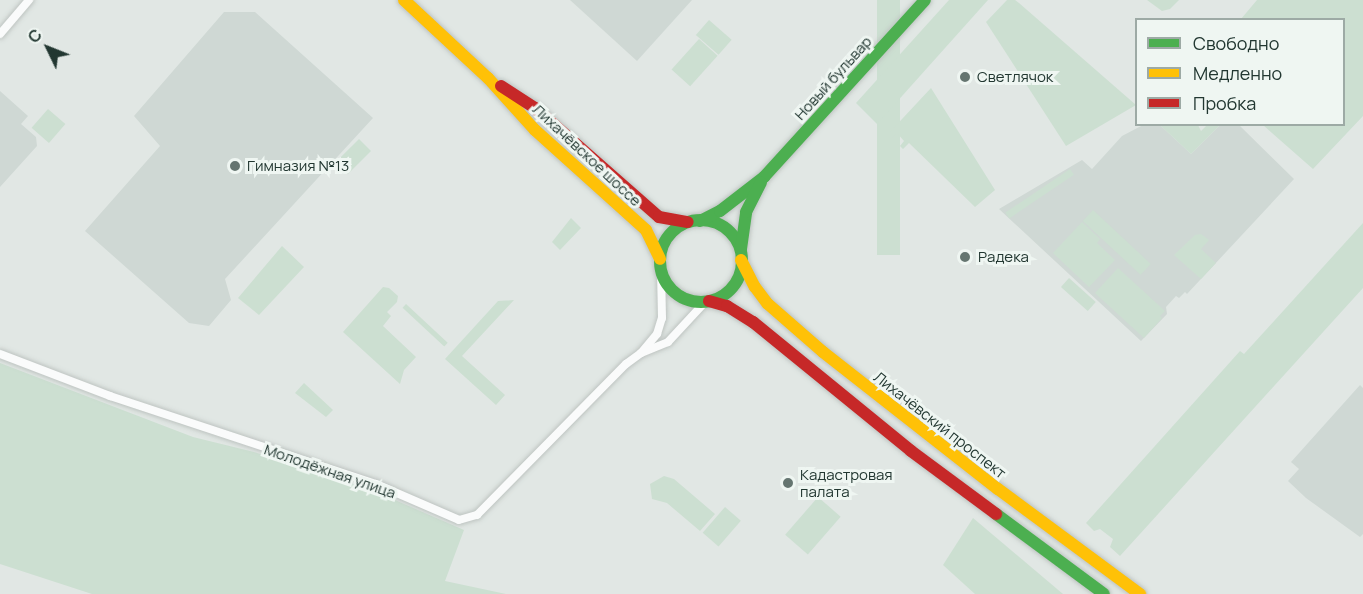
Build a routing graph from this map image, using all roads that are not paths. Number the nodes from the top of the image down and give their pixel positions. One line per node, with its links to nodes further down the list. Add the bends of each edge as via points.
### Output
1 (30, 0): 4 (street)
2 (404, 0): 5 (main road, Лихачёвское шоссе)
3 (925, 0): 6 (main road, Новый бульвар)
4 (0, 34)
5 (488, 78): 7 (main road, Лихачёвское шоссе, via 535,108 659,217); 9 (main road, Лихачёвское шоссе, via 535,130 646,230)
6 (764, 177): 7 (main road, Новый бульвар, via 720,211); 8 (main road, Новый бульвар, via 746,212)
7 (694, 221): 8 (main road, Лихачёвский проспект, via 727,230); 9 (main road, via 668,237)
8 (741, 257): 10 (main road, via 740,271 732,287); 14 (main road, Лихачёвский проспект, via 768,304 823,352)
9 (661, 265): 10 (main road, via 674,292 689,300); 11 (street, Молодёжная улица, via 662,318 657,334)
10 (708, 301): 11 (street, Молодёжная улица, via 668,342); 13 (main road, via 727,306 753,322 911,450)
11 (641, 353): 12 (street, Молодёжная улица, via 477,515 459,520 376,484 110,396)
12 (0, 354)
13 (1104, 594)
14 (1140, 594)

